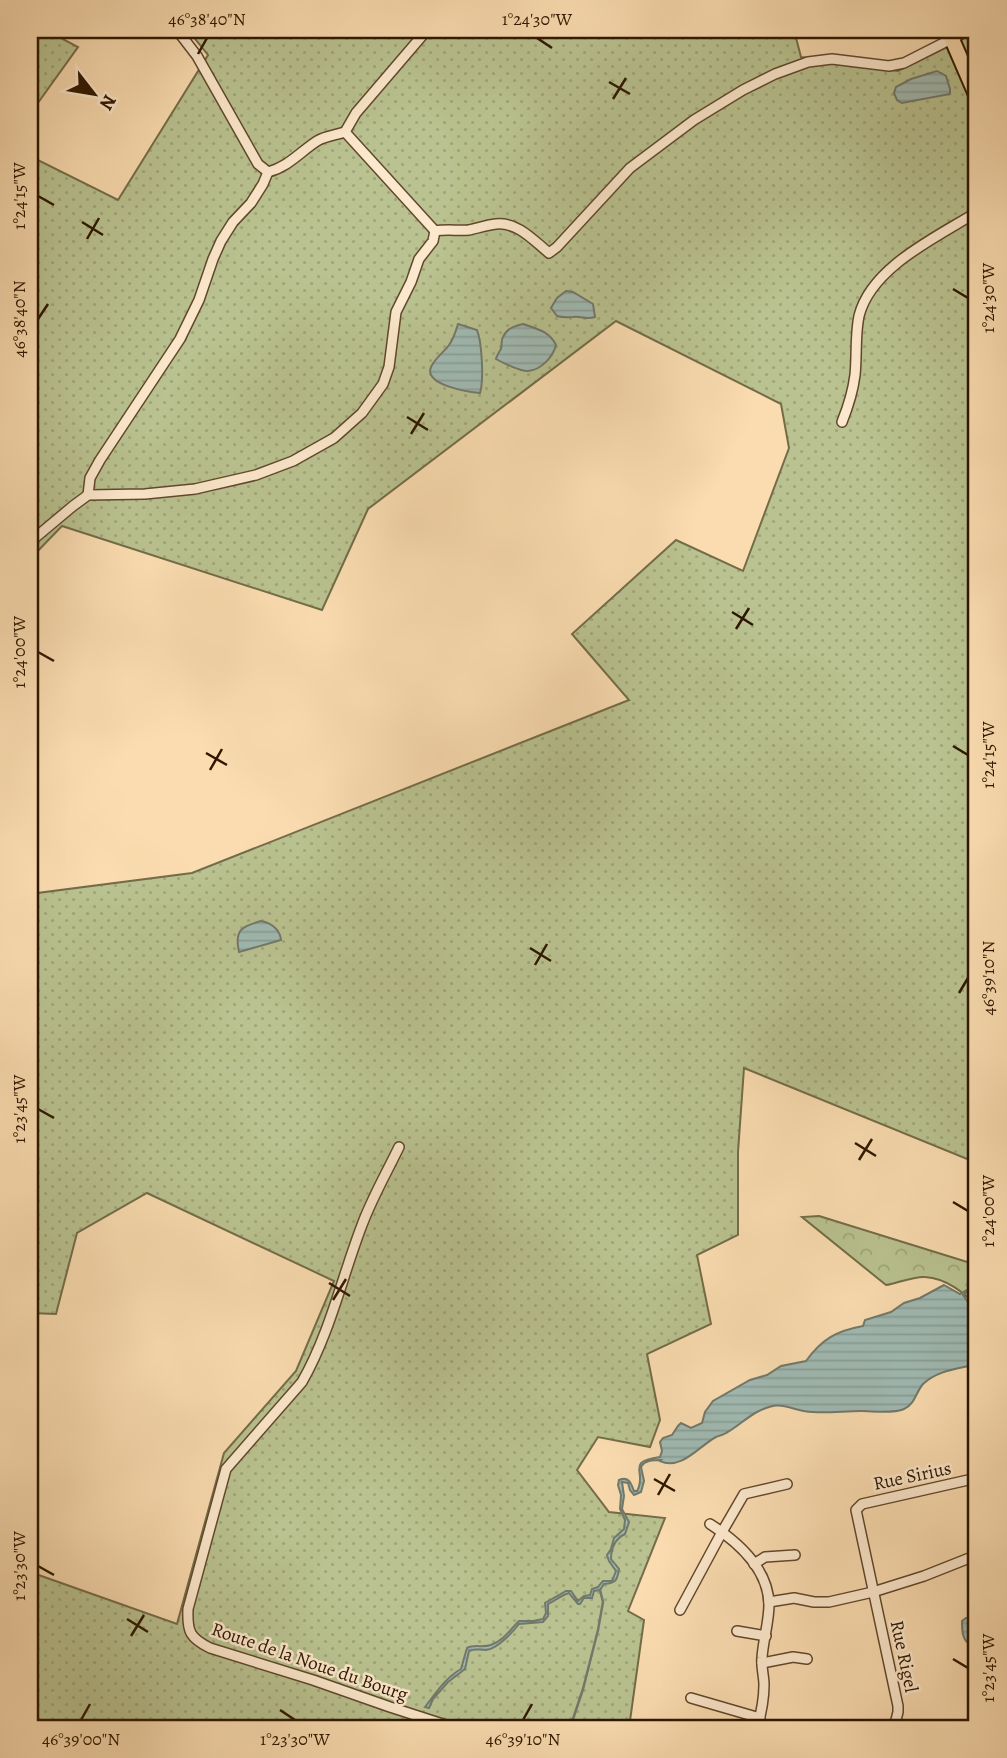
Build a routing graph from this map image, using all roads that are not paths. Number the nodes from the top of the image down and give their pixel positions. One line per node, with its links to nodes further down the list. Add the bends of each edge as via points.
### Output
1 (177, 30): 7 (street, via 197,56 258,164)
2 (427, 30): 6 (street)
3 (969, 30): 4 (street)
4 (950, 35): 5 (main road); 9 (street, via 904,63 808,62 743,90 630,169 549,253 509,224)
5 (977, 97)
6 (345, 132): 7 (street, via 319,140 297,158); 9 (street)
7 (268, 172): 11 (street, via 221,241 180,339 100,460 90,478)
8 (977, 212): 10 (street, via 885,272 870,291 859,316 853,387)
9 (435, 231): 11 (street, via 396,312 383,384 362,413 334,438 256,475 195,489)
10 (842, 422)
11 (88, 495): 12 (street)
12 (30, 542)
13 (399, 1147): 30 (street, Route de la Noue du Bourg, via 363,1221 311,1366 226,1469 187,1626 192,1636 210,1648)
14 (977, 1478): 21 (street, Rue Sirius, via 857,1507)
15 (786, 1484): 17 (street, via 744,1494)
16 (710, 1524): 17 (street)
17 (722, 1532): 20 (street); 23 (street)
18 (795, 1555): 20 (street, via 765,1557)
19 (977, 1555): 21 (street)
20 (754, 1564): 22 (street)
21 (873, 1592): 22 (street, via 822,1602 794,1598); 31 (street, Rue Rigel, via 898,1706)
22 (769, 1602): 25 (street)
23 (680, 1610)
24 (737, 1631): 25 (street)
25 (766, 1636): 27 (street)
26 (807, 1659): 27 (street)
27 (762, 1663): 29 (street)
28 (691, 1698): 29 (street)
29 (760, 1725)
30 (455, 1728)
31 (894, 1728)

